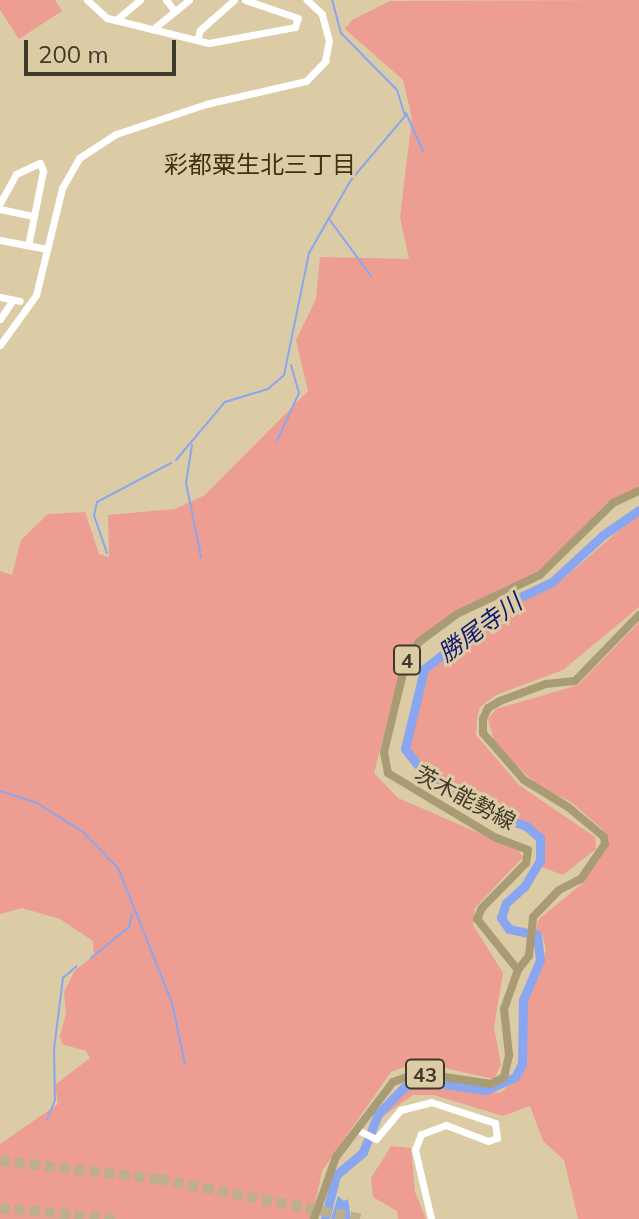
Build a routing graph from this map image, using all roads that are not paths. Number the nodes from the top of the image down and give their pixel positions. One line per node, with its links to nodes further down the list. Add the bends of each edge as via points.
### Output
1 (140, 0): 9 (street)
2 (166, 0): 8 (street)
3 (189, 0): 8 (street)
4 (234, 0): 11 (street, via 200,30)
5 (245, 0): 11 (street, via 298,18 295,27 209,43)
6 (307, 0): 17 (street, via 322,14 329,33 325,61 314,75 298,85 206,104 100,141 65,178)
7 (90, 1): 9 (street)
8 (175, 11): 10 (street)
9 (116, 20): 10 (street)
10 (153, 29): 11 (street)
11 (197, 40)
12 (0, 203): 14 (street, via 16,174 40,163 43,171)
13 (0, 209): 14 (street)
14 (33, 216): 16 (street)
15 (0, 240): 16 (street)
16 (28, 246): 17 (street)
17 (47, 249): 20 (street, via 29,310)
18 (0, 297): 19 (street, via 16,300)
19 (0, 319)
20 (0, 345)
21 (639, 491): 23 (main road, 茨木能勢線 / 4, via 613,503 540,575 457,614 419,642 404,669 384,752 388,773 496,838 528,850 526,863 477,919)
22 (639, 615): 23 (main road, 茨木能勢線, via 575,681 546,684 500,701 483,719 483,733 524,780 604,837 603,853 581,879 559,890 533,917 529,956)
23 (518, 970): 24 (main road, 43, via 504,1009 509,1055 504,1077 491,1084 403,1075 385,1089)
24 (360, 1132): 25 (main road, 43, via 329,1171); 26 (street, via 373,1139 400,1110 431,1102 495,1123 499,1131 488,1141 446,1125 421,1134 415,1150)
25 (314, 1219)
26 (431, 1219)

